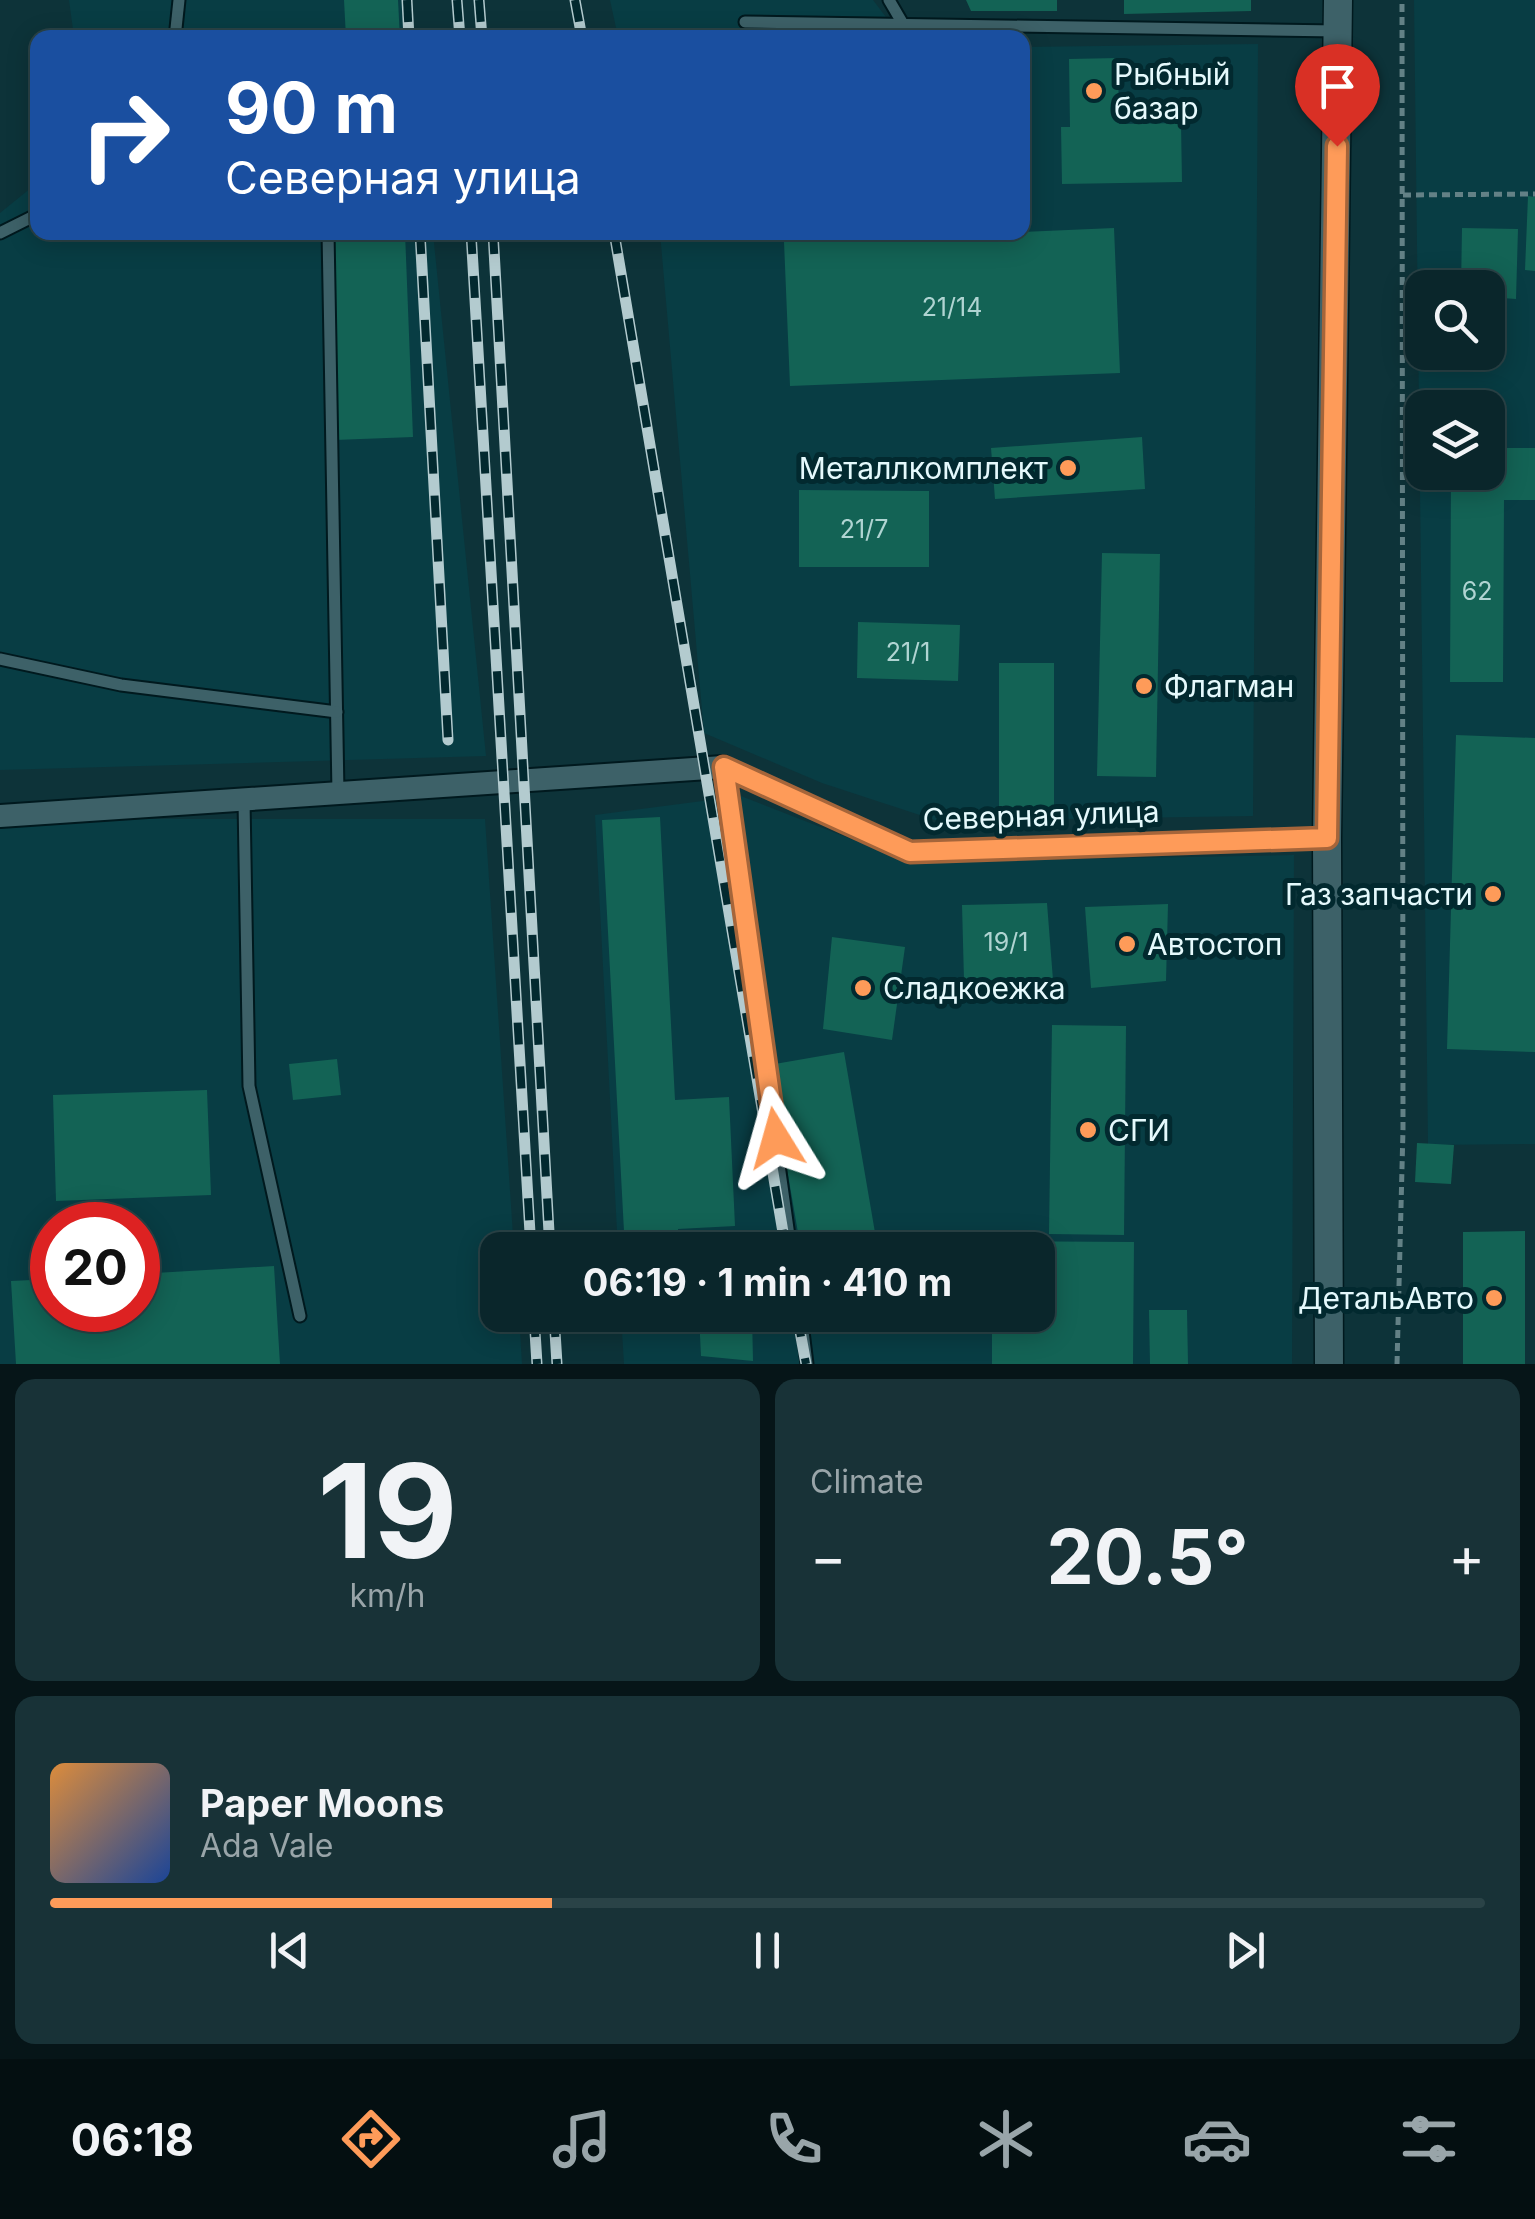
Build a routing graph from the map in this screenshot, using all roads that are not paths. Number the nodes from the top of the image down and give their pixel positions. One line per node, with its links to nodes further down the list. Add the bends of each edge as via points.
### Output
1 (179, 0): 6 (lane)
2 (889, 0): 5 (lane)
3 (1338, 0): 7 (main road)
4 (746, 22): 5 (lane)
5 (903, 24): 7 (lane)
6 (176, 30)
7 (1338, 31): 17 (main road)
8 (30, 218): 9 (lane)
9 (0, 234)
10 (328, 240): 12 (lane)
11 (0, 659): 12 (lane, via 121,686)
12 (337, 712): 14 (lane)
13 (724, 767): 14 (street); 17 (lane, Северная улица, via 910,852); 18 (lane)
14 (338, 793): 15 (street)
15 (244, 801): 16 (street); 19 (lane, via 250,1086)
16 (0, 816)
17 (1327, 838): 22 (main road)
18 (789, 1232)
19 (300, 1316)
20 (803, 1332): 21 (lane)
21 (808, 1364)
22 (1329, 1364)

